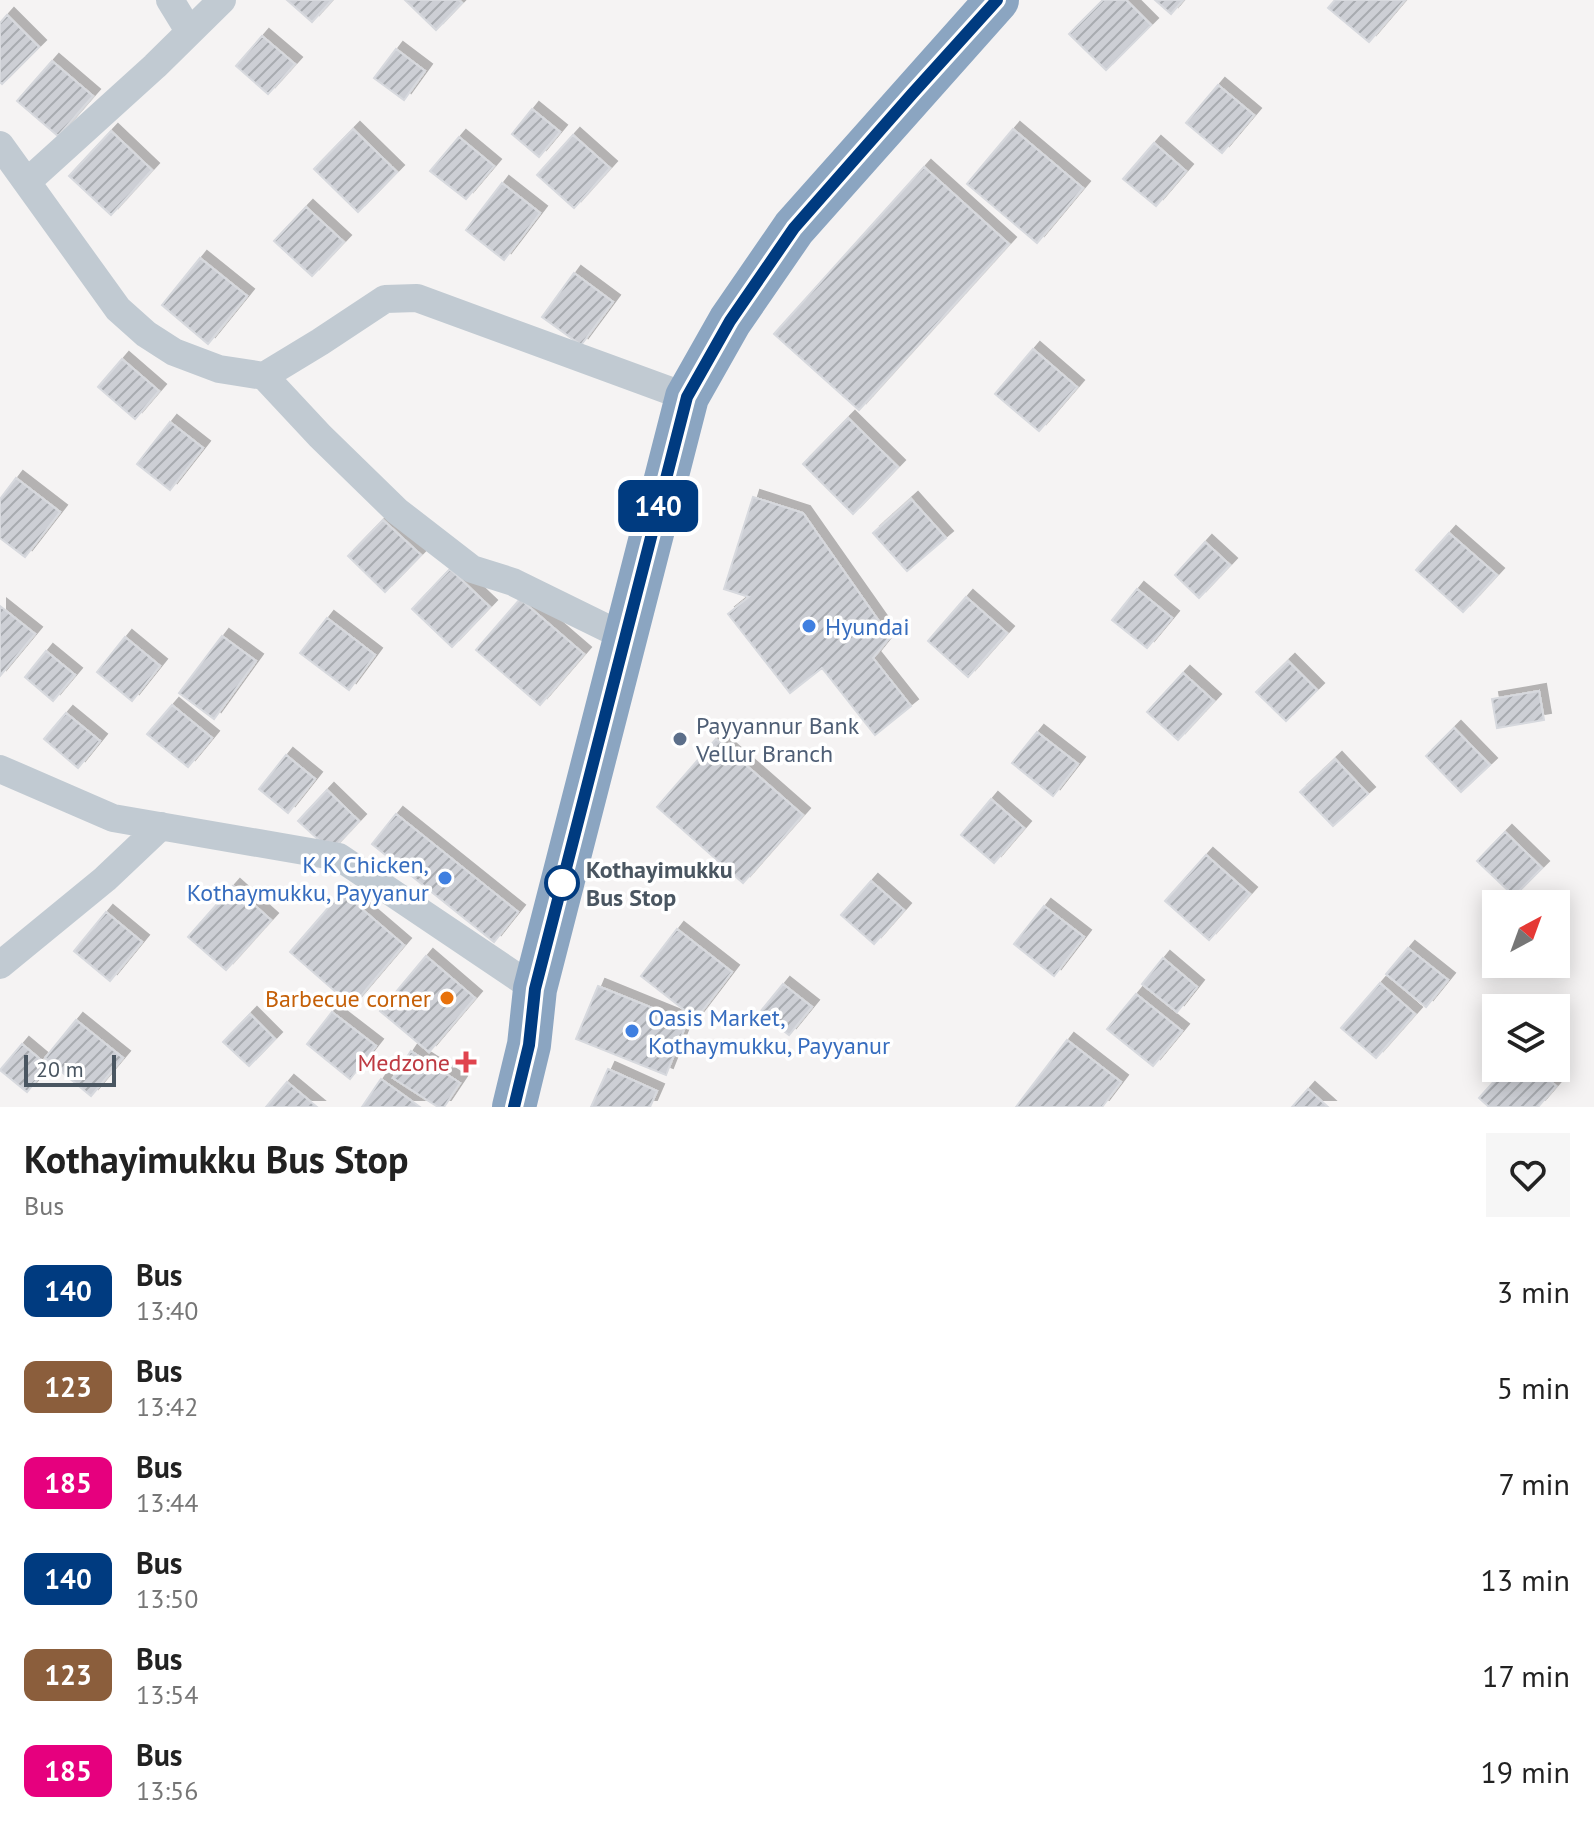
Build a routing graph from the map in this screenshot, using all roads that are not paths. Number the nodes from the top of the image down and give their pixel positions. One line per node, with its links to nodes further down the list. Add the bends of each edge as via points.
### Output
1 (170, 0): 4 (street)
2 (222, 0): 4 (street)
3 (997, 0): 8 (highway, via 794,228 730,321)
4 (189, 31): 6 (street)
5 (0, 145): 6 (street)
6 (27, 182): 7 (street, via 118,309 146,334 174,352 219,369)
7 (264, 376): 8 (street, via 385,299 417,298); 9 (street, via 397,511 472,569 513,582)
8 (687, 397): 9 (highway)
9 (625, 637): 13 (highway)
10 (0, 769): 11 (street, via 113,818)
11 (161, 826): 12 (street); 13 (street, via 339,857)
12 (0, 965)
13 (535, 989): 14 (highway)
14 (514, 1107)

